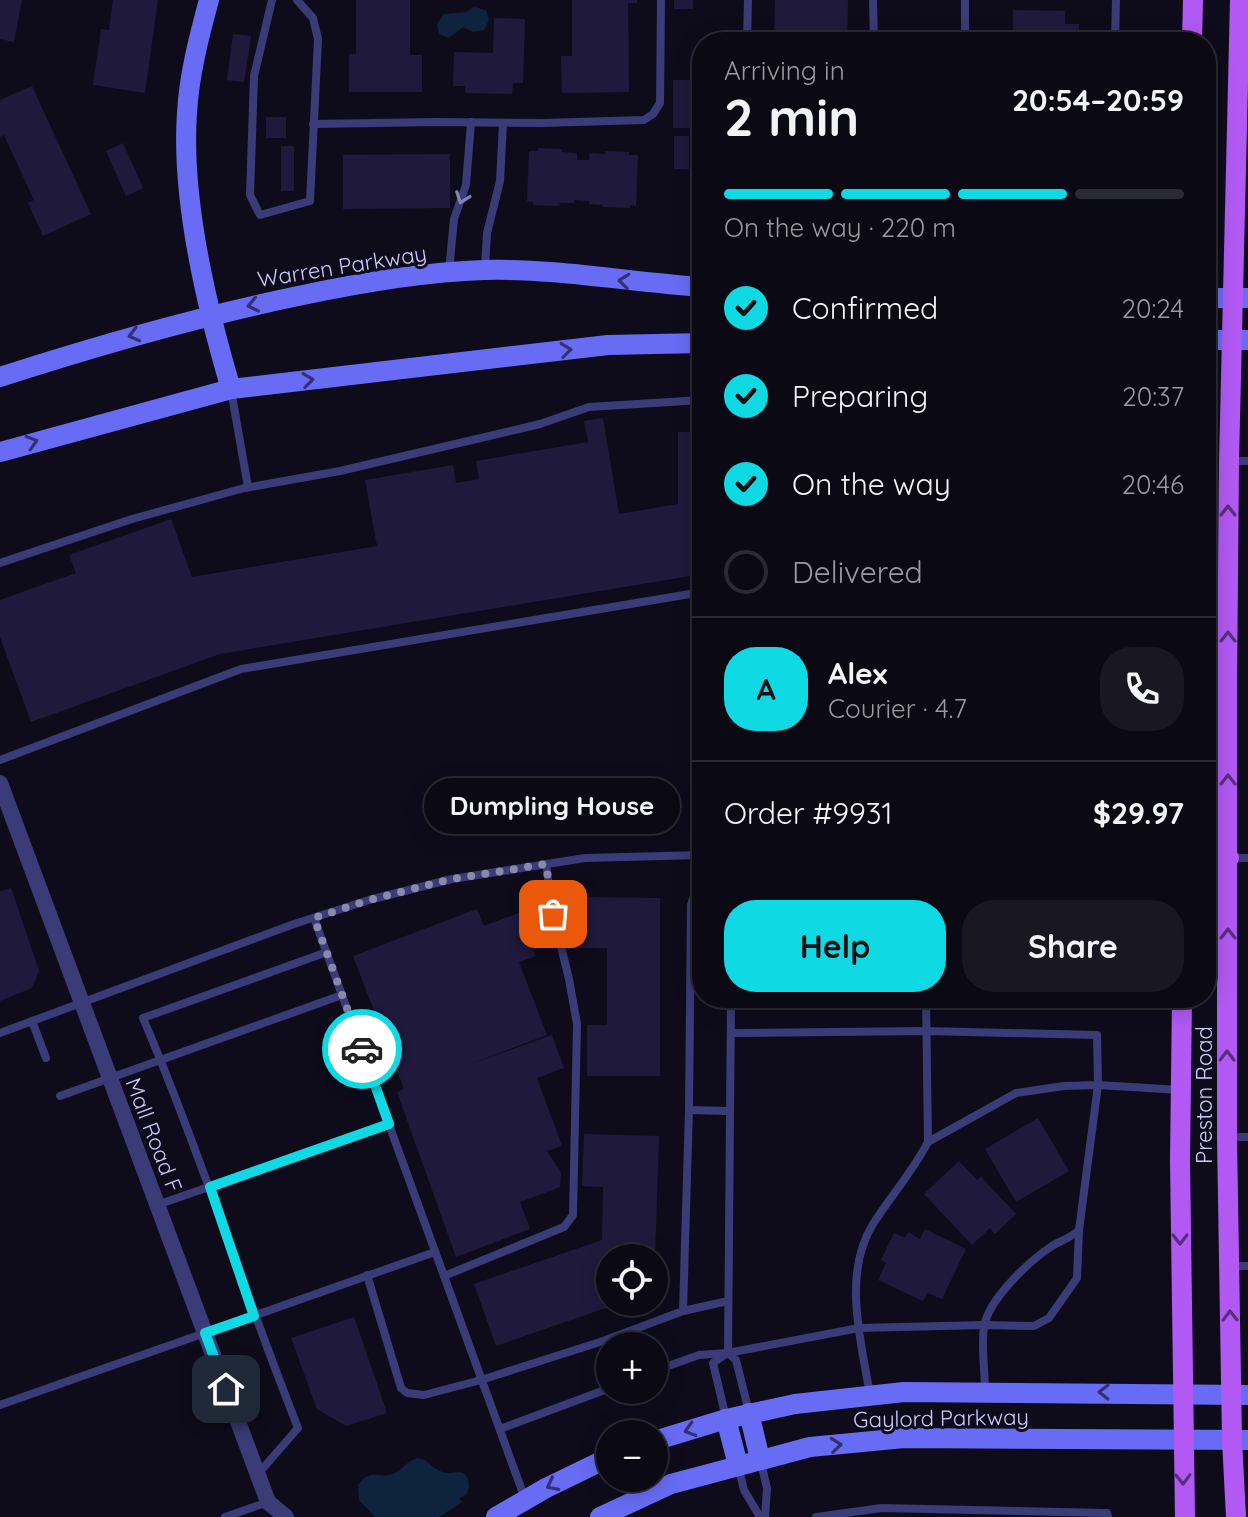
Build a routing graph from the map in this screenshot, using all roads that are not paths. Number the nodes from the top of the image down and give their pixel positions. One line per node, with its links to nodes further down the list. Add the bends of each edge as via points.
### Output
1 (209, 0): 24 (street, via 187,115 189,189)
2 (272, 0): 18 (lane, via 254,76 250,195 260,215 310,201)
3 (297, 0): 18 (lane, via 317,31)
4 (661, 0): 17 (lane, via 660,103 650,116 638,121)
5 (748, 0): 11 (lane)
6 (873, 0): 12 (lane)
7 (965, 0): 13 (lane)
8 (1116, 0): 14 (lane)
9 (1193, 0): 15 (main road)
10 (1240, 0): 23 (main road, Preston Road)
11 (747, 32)
12 (874, 32)
13 (965, 32)
14 (1115, 32)
15 (1192, 32)
16 (471, 122): 17 (lane); 18 (lane); 20 (lane, one-way to 20, via 466,185 452,231)
17 (503, 123): 19 (lane, via 500,181 487,233)
18 (313, 124)
19 (485, 270): 20 (street, Warren Parkway); 21 (street, Warren Parkway, one-way to 19)
20 (449, 274): 24 (street, Warren Parkway, one-way to 24, via 352,285)
21 (692, 286)
22 (1216, 298): 23 (street)
23 (1240, 298): 26 (main road, Preston Road)
24 (209, 314): 28 (street, Warren Parkway, one-way to 28); 29 (street)
25 (1216, 340): 26 (street)
26 (1240, 340): 32 (main road, Preston Road)
27 (692, 343): 29 (street, one-way to 27, via 608,345)
28 (0, 377)
29 (231, 389): 31 (street, one-way to 29); 33 (lane)
30 (692, 401): 33 (lane, via 589,407 478,439)
31 (0, 452)
32 (1238, 461): 40 (main road, Preston Road, one-way to 32)
33 (245, 488): 34 (lane)
34 (0, 563)
35 (692, 594): 36 (lane, via 241,669)
36 (0, 760)
37 (0, 783): 46 (street, Mall Road F)
38 (692, 855): 41 (lane)
39 (1216, 857): 40 (main road)
40 (1238, 858): 63 (main road, Preston Road, one-way to 40)
41 (546, 864): 43 (lane, via 452,879); 72 (lane, via 577,1024 573,1215 564,1227)
42 (692, 902): 60 (lane)
43 (314, 918): 44 (lane); 46 (lane)
44 (327, 952): 45 (lane); 55 (lane, via 143,1018)
45 (342, 995): 55 (lane); 62 (lane)
46 (81, 1004): 50 (lane); 56 (street, Mall Road F)
47 (731, 1008): 53 (lane)
48 (926, 1008): 51 (lane)
49 (1182, 1008): 58 (main road, Preston Road)
50 (32, 1021): 52 (lane); 54 (lane)
51 (926, 1031): 53 (lane); 57 (lane, via 1097,1035); 65 (lane)
52 (0, 1033)
53 (731, 1033): 61 (lane)
54 (46, 1058)
55 (161, 1060): 56 (lane); 66 (lane)
56 (109, 1079): 59 (lane); 67 (street, Mall Road F)
57 (1098, 1085): 58 (lane); 65 (lane, via 1016,1093); 68 (lane)
58 (1181, 1090): 84 (main road, Preston Road, one-way to 84)
59 (60, 1096)
60 (689, 1110): 61 (lane); 74 (lane)
61 (730, 1111): 73 (lane)
62 (389, 1124): 66 (lane); 69 (lane)
63 (1227, 1137): 64 (lane); 70 (main road, Preston Road)
64 (1248, 1137)
65 (928, 1142): 77 (lane, via 871,1227 859,1262)
66 (210, 1187): 67 (lane); 75 (lane)
67 (157, 1205): 78 (street, Mall Road F)
68 (1079, 1230): 76 (lane, via 1009,1282); 76 (lane, via 1077,1278 1049,1318 1034,1326)
69 (435, 1252): 71 (lane); 72 (lane)
70 (1239, 1266): 85 (main road, Preston Road, one-way to 70)
71 (367, 1275): 75 (lane); 81 (lane, via 401,1388 424,1395)
72 (444, 1276): 81 (lane)
73 (728, 1301): 74 (lane); 79 (lane)
74 (683, 1311): 81 (lane)
75 (254, 1316): 78 (lane); 97 (lane, via 298,1428)
76 (984, 1325): 77 (lane); 82 (lane)
77 (859, 1328): 79 (lane); 86 (lane)
78 (205, 1333): 87 (lane); 97 (street, Mall Road F)
79 (728, 1353): 80 (lane, via 699,1355); 88 (lane, via 736,1360); 89 (lane, via 713,1363)
80 (668, 1366)
81 (481, 1380): 90 (lane)
82 (985, 1391): 84 (street, Gaylord Parkway, one-way to 82); 86 (street, Gaylord Parkway)
83 (596, 1393): 90 (lane)
84 (1182, 1393): 85 (street, Gaylord Parkway); 93 (main road, Preston Road)
85 (1240, 1394): 92 (main road, Preston Road)
86 (870, 1395): 88 (street, Gaylord Parkway)
87 (0, 1405)
88 (749, 1413): 89 (street, Gaylord Parkway); 94 (street)
89 (726, 1419): 91 (street, Gaylord Parkway, one-way to 91); 96 (street)
90 (500, 1429): 98 (lane)
91 (668, 1437)
92 (1240, 1440): 93 (street, Gaylord Parkway); 110 (main road, Preston Road)
93 (1183, 1441): 94 (street, Gaylord Parkway, one-way to 93, via 810,1447 904,1438); 109 (main road, Preston Road, one-way to 109)
94 (760, 1459): 96 (street, Gaylord Parkway); 106 (lane, via 767,1488)
95 (596, 1464): 98 (street, one-way to 98)
96 (738, 1465): 105 (street, Gaylord Parkway, via 671,1484); 106 (lane, via 744,1490)
97 (258, 1474): 99 (street, Mall Road F)
98 (525, 1499): 104 (street)
99 (267, 1510): 102 (lane); 103 (street)
100 (875, 1513): 101 (lane); 107 (lane)
101 (964, 1513): 108 (lane)
102 (225, 1517)
103 (286, 1517)
104 (496, 1517)
105 (600, 1517)
106 (762, 1517)
107 (816, 1517)
108 (1108, 1517)
109 (1185, 1517)
110 (1236, 1517)

